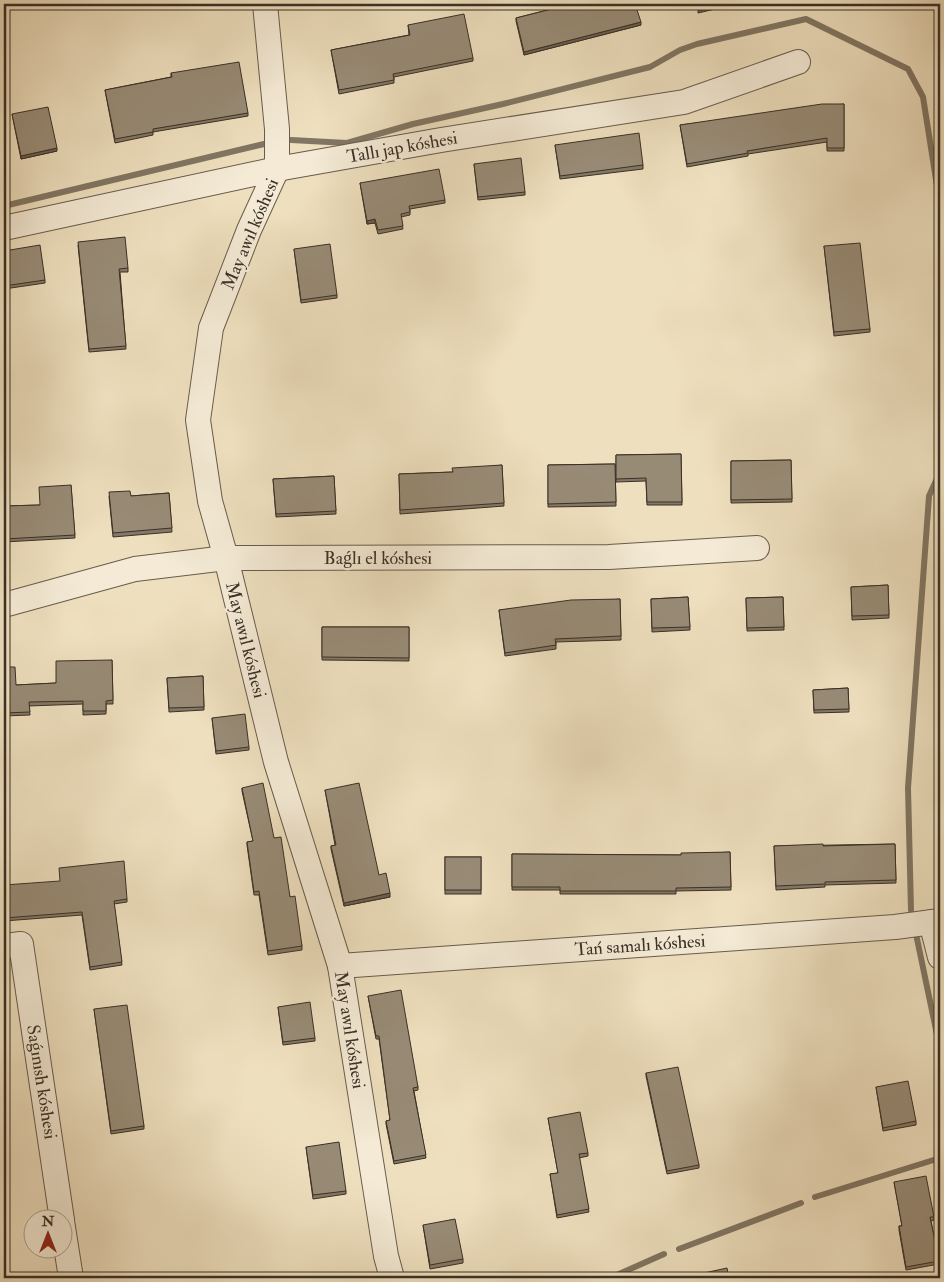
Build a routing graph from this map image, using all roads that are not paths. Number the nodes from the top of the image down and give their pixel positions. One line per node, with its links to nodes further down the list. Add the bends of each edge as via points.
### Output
1 (265, 4): 3 (street, May awıl kóshesi, via 277,129)
2 (798, 62): 3 (street, Tallı jap kóshesi, via 684,102)
3 (277, 169): 4 (street, Tallı jap kóshesi); 6 (street, May awıl kóshesi, via 211,328 198,420 210,501)
4 (4, 228)
5 (757, 548): 6 (street, Baǵlı el kóshesi, via 609,557)
6 (226, 558): 7 (street, Baǵlı el kóshesi, via 135,569); 11 (street, May awıl kóshesi, via 276,762)
7 (4, 605)
8 (936, 921): 10 (street); 11 (street, Tań samalı kóshesi, via 895,927)
9 (12, 945): 12 (street, Saǵınısh kóshesi)
10 (940, 957)
11 (340, 966): 15 (street, May awıl kóshesi)
12 (60, 1210)
13 (68, 1260): 14 (street, Saǵınısh kóshesi)
14 (71, 1278)
15 (392, 1278)

